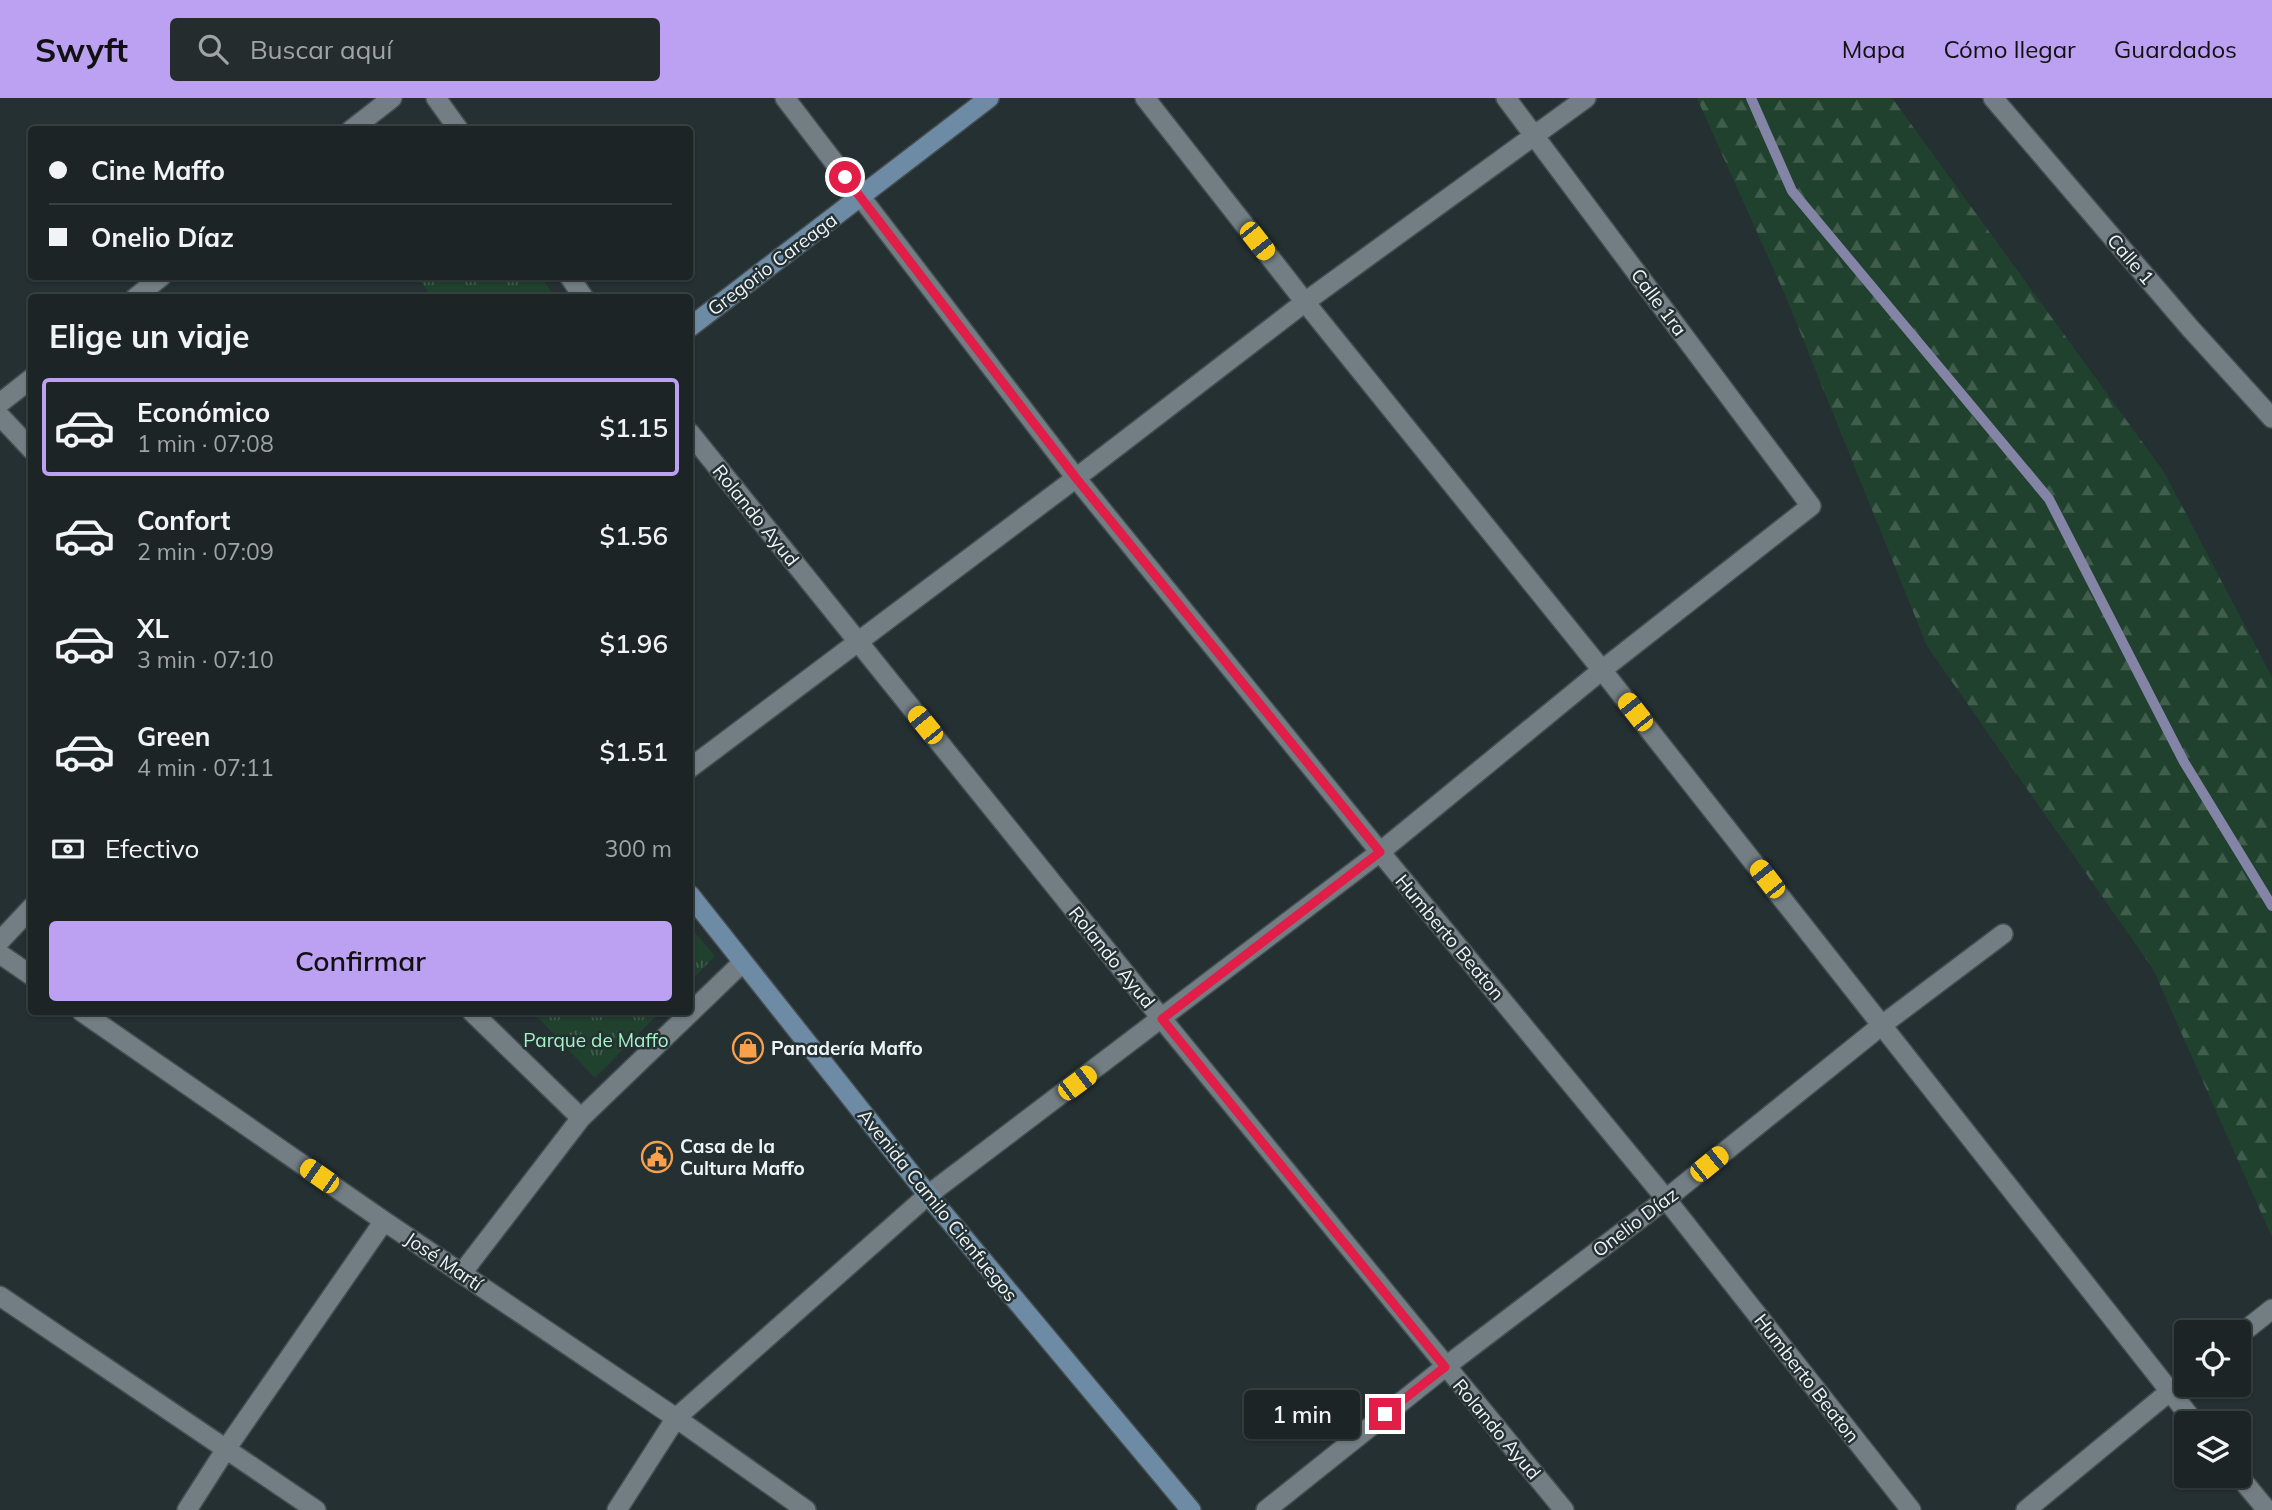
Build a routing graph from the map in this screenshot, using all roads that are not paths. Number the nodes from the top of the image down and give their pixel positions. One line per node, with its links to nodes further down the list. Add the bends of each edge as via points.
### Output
1 (392, 98): 9 (street)
2 (436, 98): 10 (street)
3 (785, 98): 12 (street, Humberto Beaton)
4 (989, 98): 12 (main road, Gregorio Careaga)
5 (1144, 98): 15 (street)
6 (1506, 98): 11 (street, Calle 1ra)
7 (1586, 98): 11 (street)
8 (1993, 98): 20 (street, Calle 1)
9 (356, 126)
10 (456, 126)
11 (1535, 136): 15 (street); 25 (street, Calle 1ra, via 1811,506)
12 (860, 197): 16 (main road, Gregorio Careaga); 23 (street, Humberto Beaton)
13 (157, 280): 14 (street)
14 (140, 294)
15 (1305, 302): 23 (street); 25 (street)
16 (693, 325)
17 (28, 381): 18 (street)
18 (0, 403)
19 (0, 416): 22 (street)
20 (2272, 418)
21 (693, 437): 24 (street, Rolando Ayud)
22 (28, 446)
23 (1076, 478): 24 (street); 27 (street, Humberto Beaton)
24 (858, 641): 26 (street); 39 (street, Rolando Ayud)
25 (1602, 670): 27 (street); 40 (street)
26 (693, 766)
27 (1380, 852): 39 (street); 43 (street, Humberto Beaton)
28 (693, 899): 33 (main road, Avenida Camilo Cienfuegos)
29 (28, 911): 31 (street)
30 (2003, 934): 40 (street, Onelio Díaz)
31 (0, 941)
32 (0, 954): 34 (street)
33 (742, 963): 35 (street); 42 (main road, Avenida Camilo Cienfuegos)
34 (28, 973)
35 (693, 1010)
36 (86, 1015): 44 (street, José Martí)
37 (475, 1015): 41 (street)
38 (688, 1015): 41 (street)
39 (1162, 1019): 42 (street); 49 (street, Rolando Ayud)
40 (1882, 1025): 43 (street, Onelio Díaz); 51 (street)
41 (581, 1118): 45 (street)
42 (929, 1195): 53 (street); 60 (main road, Avenida Camilo Cienfuegos)
43 (1666, 1199): 49 (street, Onelio Díaz); 63 (street, Humberto Beaton)
44 (384, 1221): 45 (street, José Martí); 54 (street)
45 (462, 1273): 53 (street, José Martí)
46 (0, 1296): 54 (street)
47 (2272, 1309): 48 (street)
48 (2251, 1326)
49 (1445, 1367): 61 (street, Onelio Díaz); 62 (street, Rolando Ayud)
50 (2174, 1388): 51 (street)
51 (2169, 1392): 52 (street); 64 (street)
52 (2185, 1411)
53 (676, 1418): 58 (street); 59 (street, José Martí)
54 (226, 1449): 56 (street); 57 (street)
55 (2249, 1488): 65 (street)
56 (187, 1510)
57 (316, 1510)
58 (617, 1510)
59 (806, 1510)
60 (1191, 1510)
61 (1266, 1510)
62 (1564, 1510)
63 (1911, 1510)
64 (2026, 1510)
65 (2267, 1510)

